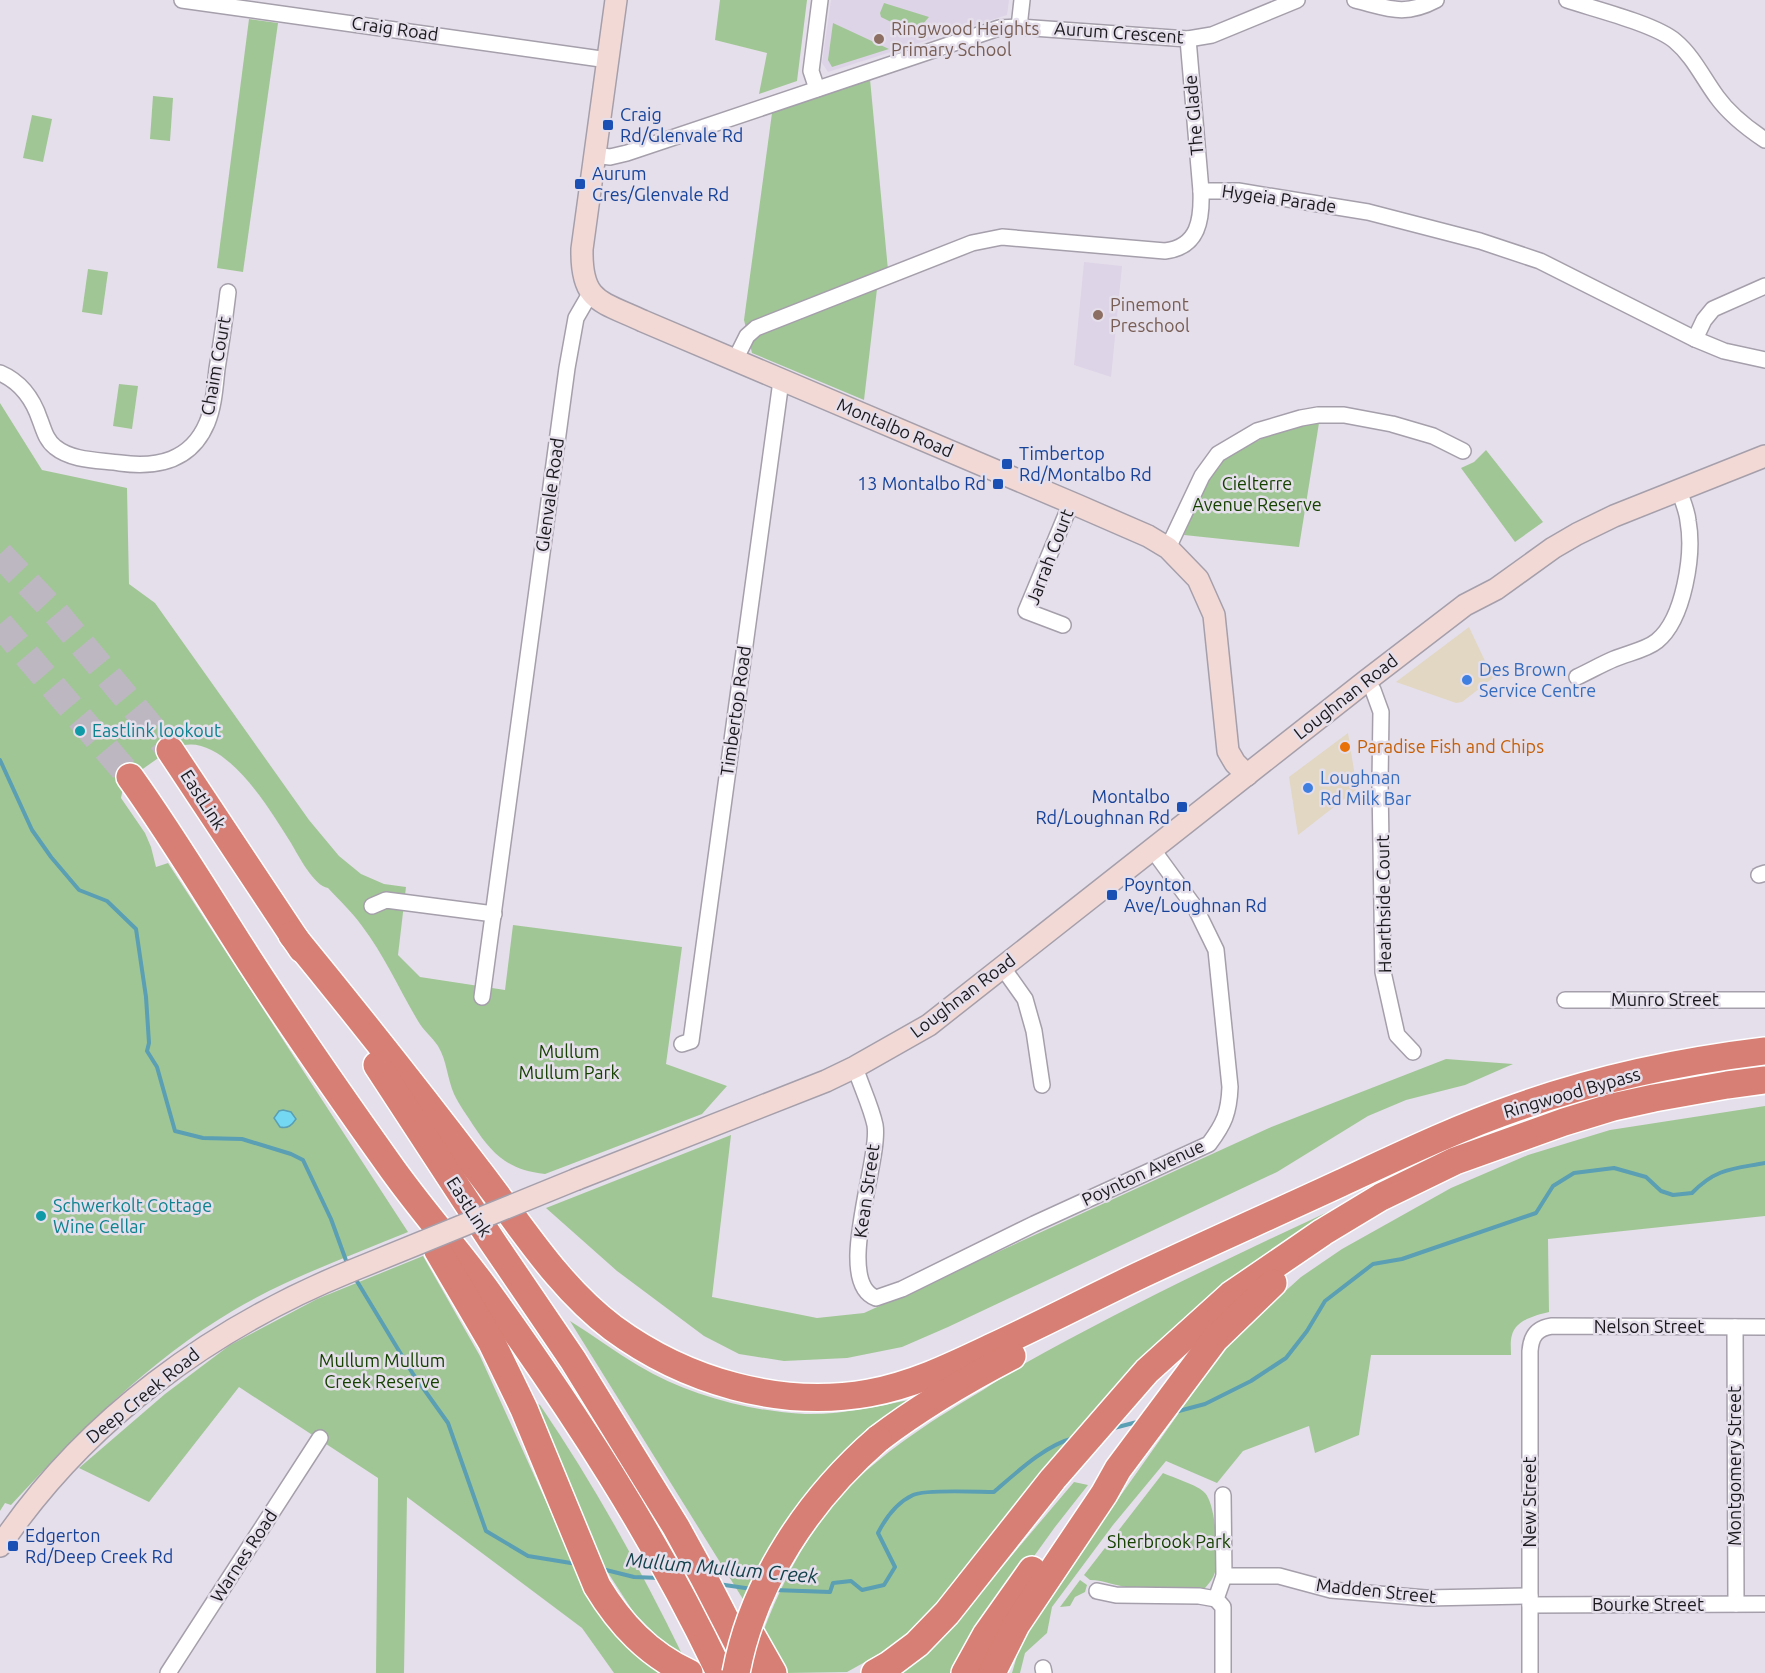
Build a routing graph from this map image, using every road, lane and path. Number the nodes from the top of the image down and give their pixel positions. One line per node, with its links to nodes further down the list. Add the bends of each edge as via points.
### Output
1 (182, 0): 11 (street, Craig Road)
2 (616, 0): 11 (main road)
3 (819, 0): 12 (street, via 811,71)
4 (1022, 0): 9 (street)
5 (1297, 0): 10 (street, Aurum Crescent, via 1212,35)
6 (1355, 0): 7 (street, via 1402,11)
7 (1436, 0)
8 (1567, 0): 13 (street, via 1674,40 1735,118)
9 (1019, 27): 10 (street, Aurum Crescent); 12 (street, Aurum Crescent, via 999,28)
10 (1188, 39): 15 (street, The Glade)
11 (608, 60): 14 (main road)
12 (818, 89): 14 (street, Aurum Crescent, via 627,153)
13 (1765, 140)
14 (594, 155): 18 (main road, via 582,249 583,279)
15 (1202, 190): 19 (street, Hygeia Parade, via 1238,190 1368,212 1480,241 1540,261); 20 (street, Hygeia Parade, via 1202,215 1196,232 1177,249 992,238 756,328 747,336)
16 (1765, 286): 19 (street, via 1713,309)
17 (228, 292): 22 (street, Chaim Court, via 207,423 190,447 161,464 132,465 65,454 48,440 25,391)
18 (591, 292): 20 (main road, Montalbo Road, via 612,307); 39 (street, Glenvale Road, via 576,318 567,368)
19 (1695, 339): 21 (street, Hygeia Parade, via 1724,351)
20 (735, 360): 23 (main road, Montalbo Road)
21 (1765, 360)
22 (0, 373)
23 (782, 381): 28 (main road, Montalbo Road); 45 (street, Timbertop Road)
24 (1765, 446): 30 (main road, Loughnan Road, via 1582,520 1514,561 1490,579)
25 (1462, 451): 29 (street, via 1433,435 1344,415 1300,418 1257,431 1218,454 1202,476)
26 (1765, 456): 27 (main road, Loughnan Road)
27 (1679, 490): 30 (main road, Loughnan Road, via 1577,534); 32 (street, via 1689,522 1688,563 1680,602 1670,626 1654,643)
28 (1071, 502): 29 (main road, Montalbo Road); 31 (street, Jarrah Court, via 1026,610)
29 (1168, 548): 35 (main road, Montalbo Road, via 1198,579 1214,615 1228,751)
30 (1466, 606): 33 (main road, Loughnan Road)
31 (1063, 625)
32 (1577, 677)
33 (1366, 681): 35 (main road, Loughnan Road); 47 (street, Hearthside Court, via 1381,712 1383,972 1397,1035)
34 (170, 750): 40 (highway, EastLink)
35 (1247, 776): 37 (main road, Loughnan Road)
36 (130, 777): 53 (highway, EastLink)
37 (1153, 850): 41 (main road, Loughnan Road); 55 (street, Poynton Avenue, via 1196,909 1216,950 1230,1087 1223,1125 1209,1144)
38 (372, 906): 39 (street, via 386,900)
39 (494, 914): 42 (street, Glenvale Road)
40 (292, 935): 52 (highway, via 576,1296 640,1348 674,1366 750,1390 790,1396 843,1395 867,1393 932,1375); 62 (highway, EastLink, via 573,1360)
41 (1003, 968): 48 (main road, Loughnan Road, via 929,1025); 50 (street, via 1026,999)
42 (483, 997)
43 (1565, 1000): 44 (street, Munro Street)
44 (1765, 1000)
45 (691, 1044)
46 (1765, 1051): 52 (highway, Ringwood Bypass, via 1683,1063 1563,1092 1479,1121)
47 (1413, 1052)
48 (855, 1067): 54 (main road, Loughnan Road, bridge); 55 (street, Kean Street, via 875,1126 857,1267 869,1295)
49 (1765, 1080): 51 (highway, Ringwood Bypass, via 1613,1107)
50 (1042, 1085)
51 (1519, 1138): 60 (highway, via 1402,1195 1327,1240 1272,1284 1237,1316 1199,1360); 76 (highway, via 1455,1161 1381,1197 1231,1295 1146,1371 1053,1479 947,1613 917,1644)
52 (1386, 1162): 73 (highway, bridge, via 1008,1358 878,1439 825,1492 773,1569)
53 (390, 1166): 71 (highway, via 492,1343 524,1409 597,1586 612,1611 635,1636 672,1665); 72 (highway, EastLink, via 483,1286 591,1442 681,1594)
54 (351, 1271): 63 (main road, Deep Creek Road, via 277,1304 174,1367 74,1454)
55 (888, 1295)
56 (1735, 1327): 57 (street, Nelson Street); 58 (street, Nelson Street, via 1552,1326); 68 (street, Montgomery Street)
57 (1765, 1327)
58 (1535, 1333): 67 (street, New Street, via 1530,1351)
59 (320, 1438): 70 (street, Warnes Road)
60 (1118, 1469): 77 (highway, via 1031,1572 986,1635); 78 (highway, via 1016,1625)
61 (1223, 1495): 64 (street)
62 (678, 1528): 74 (highway); 75 (highway, via 726,1591)
63 (0, 1546)
64 (1224, 1576): 66 (street); 67 (street, Madden Street, via 1279,1576 1331,1590 1426,1598)
65 (1097, 1591): 66 (street)
66 (1216, 1599): 79 (street, via 1223,1606)
67 (1530, 1600): 68 (street, Bourke Street); 80 (street, New Street)
68 (1736, 1604): 69 (street, Bourke Street)
69 (1765, 1604)
70 (168, 1673)
71 (689, 1673)
72 (720, 1673)
73 (736, 1673)
74 (753, 1673)
75 (774, 1673)
76 (875, 1673)
77 (965, 1673)
78 (992, 1673)
79 (1223, 1673)
80 (1530, 1673)

